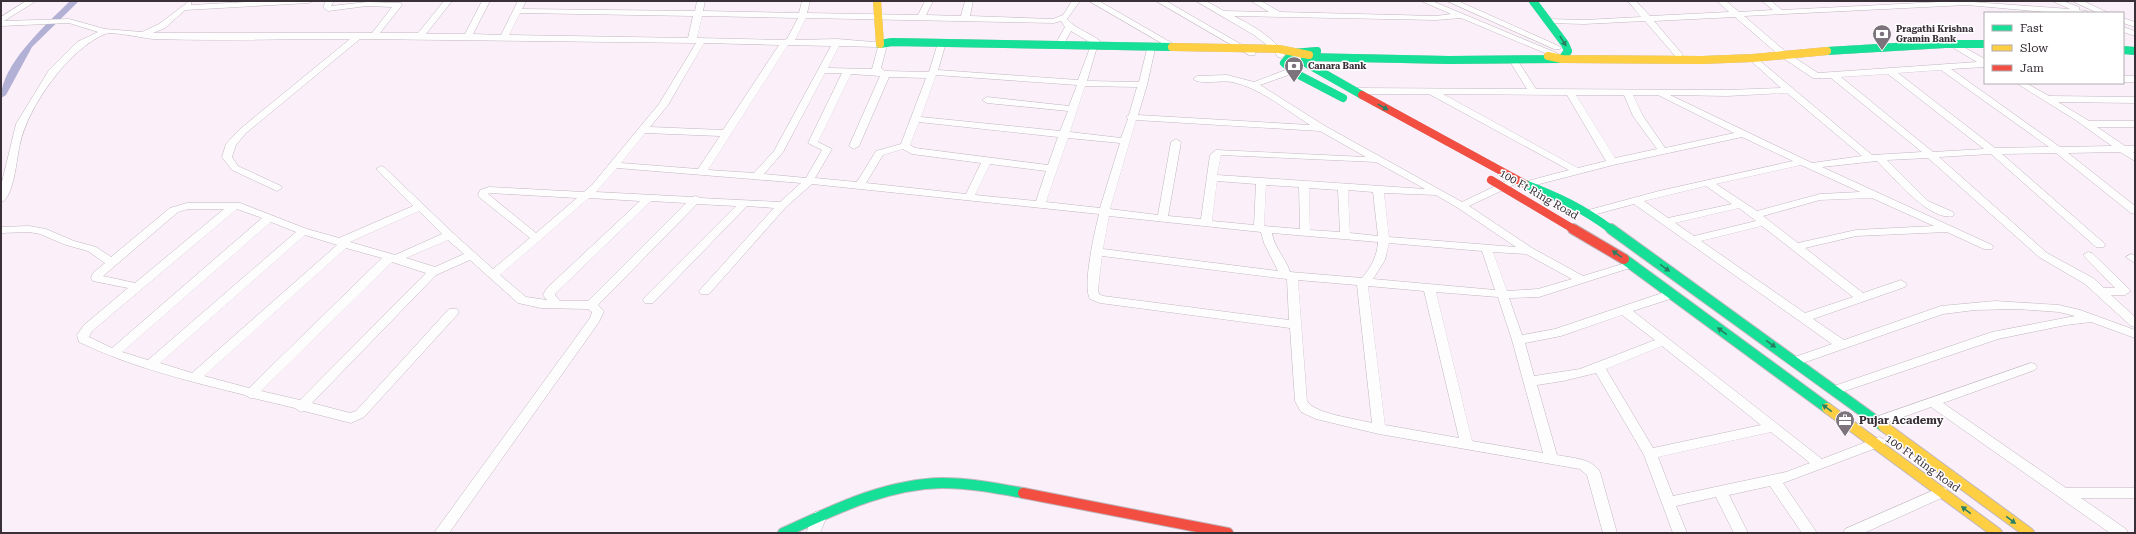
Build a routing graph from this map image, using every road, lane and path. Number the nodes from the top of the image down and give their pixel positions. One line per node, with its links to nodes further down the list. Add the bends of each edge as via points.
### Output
1 (32, 1): 50 (street)
2 (192, 1): 30 (street)
3 (309, 1): 30 (street)
4 (330, 1): 28 (street, via 328,9)
5 (448, 1): 59 (street)
6 (486, 1): 60 (street)
7 (522, 1): 31 (street)
8 (597, 1): 32 (street)
9 (701, 1): 37 (street)
10 (806, 1): 39 (street)
11 (877, 1): 42 (main road)
12 (929, 1): 44 (street)
13 (969, 1): 45 (street)
14 (1076, 1): 47 (street)
15 (1093, 1): 72 (street)
16 (1160, 1): 77 (street)
17 (1200, 1): 38 (street)
18 (1255, 1): 40 (street)
19 (1425, 1): 43 (street)
20 (1451, 1): 83 (street)
21 (1523, 1): 83 (main road)
22 (1534, 1): 49 (main road)
23 (1632, 1): 46 (street)
24 (1721, 1): 41 (street)
25 (1766, 1): 33 (street)
26 (2056, 1): 35 (street)
27 (2076, 1): 36 (street)
28 (363, 3): 29 (street)
29 (400, 3): 58 (street)
30 (184, 8): 56 (street, via 162,26)
31 (518, 11): 32 (street); 61 (street)
32 (593, 11): 37 (street, via 637,9)
33 (1780, 12): 34 (street, via 1967,3); 41 (street)
34 (2073, 12)
35 (2083, 12)
36 (2103, 12)
37 (697, 13): 39 (street); 62 (street)
38 (1221, 13): 40 (street); 82 (street)
39 (803, 15): 42 (street); 65 (street)
40 (1279, 15): 43 (street, via 1436,18)
41 (1737, 15): 46 (street); 81 (street)
42 (879, 16): 44 (street); 68 (main road)
43 (1461, 16): 83 (street)
44 (921, 17): 45 (street)
45 (965, 18): 47 (street, via 1054,21)
46 (1647, 18): 49 (street, via 1584,22); 84 (street)
47 (1063, 19): 52 (street)
48 (2124, 20): 51 (street)
49 (1548, 21): 83 (main road, one-way to 83, via 1568,51)
50 (2, 23): 54 (street, via 69,21)
51 (2135, 25)
52 (1068, 27): 69 (street); 75 (street, via 1090,37)
53 (2124, 29): 55 (street)
54 (105, 31): 56 (street); 167 (street, via 80,44 52,72 21,124 15,142 10,175)
55 (2135, 34)
56 (141, 35): 57 (street)
57 (358, 36): 58 (street); 160 (street, via 243,131 231,144 227,157 235,168)
58 (374, 36): 59 (street)
59 (420, 36): 60 (street)
60 (468, 37): 61 (street)
61 (504, 37): 62 (street)
62 (692, 40): 63 (street)
63 (702, 40): 65 (street); 123 (street, via 663,105)
64 (1984, 40): 67 (main road)
65 (788, 41): 66 (street); 124 (street)
66 (837, 42): 68 (street); 92 (street)
67 (1948, 42): 70 (main road); 81 (main road); 89 (street)
68 (881, 44): 69 (main road); 71 (main road); 96 (street, via 876,67)
69 (1059, 44): 75 (main road)
70 (1984, 44)
71 (941, 46): 75 (main road); 97 (street)
72 (1173, 46): 75 (main road); 77 (main road)
73 (2124, 46): 74 (main road)
74 (2135, 46)
75 (1097, 47): 76 (main road); 102 (street)
76 (1151, 49): 77 (main road); 105 (street)
77 (1248, 50): 82 (main road)
78 (2124, 50): 79 (main road)
79 (2135, 51)
80 (1297, 52): 82 (main road); 83 (main road); 85 (main road)
81 (1780, 52): 84 (main road); 86 (main road); 98 (street, via 1813,74)
82 (1282, 54): 87 (main road); 94 (main road, via 1284,63)
83 (1557, 54): 84 (main road); 86 (main road, via 1655,61); 88 (main road)
84 (1679, 55)
85 (1315, 56): 87 (main road, via 1306,57); 88 (main road)
86 (1753, 58): 106 (street)
87 (1304, 60): 107 (main road, 100 Ft Ring Road, via 1312,68)
88 (1513, 60): 109 (street)
89 (1984, 63)
90 (1984, 64): 91 (street)
91 (1944, 68): 95 (street); 133 (street)
92 (823, 70): 93 (street); 149 (street, via 778,152)
93 (848, 71): 96 (street); 152 (street, via 813,143 827,149)
94 (1291, 71): 103 (street); 116 (main road)
95 (1890, 71): 98 (street); 135 (street)
96 (883, 73): 97 (street); 129 (street)
97 (933, 73): 102 (street); 119 (street)
98 (1833, 75): 136 (street)
99 (1197, 79): 103 (street, via 1227,78)
100 (2124, 79): 101 (street)
101 (2135, 79)
102 (1082, 83): 105 (street); 117 (street)
103 (1253, 84): 122 (street)
104 (2022, 84): 113 (street)
105 (1143, 85): 118 (street)
106 (1791, 90): 112 (street); 137 (street, via 1813,111)
107 (1354, 91): 108 (street); 151 (main road, 100 Ft Ring Road, one-way to 151)
108 (1430, 91): 109 (street); 146 (street)
109 (1533, 92): 110 (street)
110 (1570, 92): 111 (street); 141 (street)
111 (1627, 93): 112 (street); 134 (street, via 1638,116)
112 (1658, 93): 125 (street)
113 (2047, 99): 115 (street); 120 (street)
114 (987, 100): 117 (street)
115 (2135, 100)
116 (1351, 103)
117 (1073, 109): 126 (street)
118 (1131, 117): 122 (street); 127 (street)
119 (915, 119): 126 (street); 130 (street)
120 (2086, 124): 121 (street); 131 (street)
121 (2135, 124)
122 (1322, 128): 140 (street)
123 (642, 130): 124 (street); 143 (street)
124 (726, 133): 147 (street)
125 (1742, 134): 134 (street); 142 (street)
126 (1065, 135): 127 (street); 145 (street)
127 (1124, 141): 178 (street)
128 (1176, 142): 183 (street)
129 (854, 146)
130 (905, 146): 139 (street, via 912,151); 157 (street, via 879,153)
131 (2122, 149): 132 (street); 133 (street); 138 (street)
132 (2135, 149)
133 (2058, 150): 135 (street); 177 (street)
134 (1663, 151): 141 (street)
135 (1992, 151): 136 (street); 198 (street)
136 (1930, 154): 137 (street); 218 (street, via 2043,255 2089,281)
137 (1875, 158): 142 (street); 180 (street, via 1924,203)
138 (2135, 158)
139 (988, 160): 145 (street); 165 (street)
140 (1377, 160): 150 (street, via 1219,152 1215,155); 162 (street)
141 (1612, 162): 146 (street)
142 (1806, 164): 154 (street); 163 (street)
143 (615, 165): 147 (street); 164 (street)
144 (381, 169): 176 (street)
145 (1052, 169): 171 (street)
146 (1577, 171): 156 (street)
147 (701, 172): 149 (street)
148 (1483, 175): 159 (main road, 100 Ft Ring Road)
149 (757, 176): 152 (street)
150 (1211, 178): 153 (street); 186 (street)
151 (1516, 180): 156 (main road, 100 Ft Ring Road); 159 (street)
152 (809, 181): 157 (street); 172 (street)
153 (1261, 181): 155 (street); 189 (street)
154 (1708, 183): 169 (street); 173 (street)
155 (1304, 184): 158 (street); 191 (street)
156 (1528, 184): 179 (main road, 100 Ft Ring Road)
157 (860, 185): 165 (street)
158 (1343, 187): 161 (street); 193 (street)
159 (1502, 187): 175 (street); 208 (main road, 100 Ft Ring Road, one-way to 159)
160 (278, 188)
161 (1378, 189): 162 (street); 195 (street)
162 (1437, 193): 175 (street)
163 (1872, 194): 181 (street, via 1820,197); 187 (street)
164 (586, 195): 166 (street); 194 (street); 194 (street, via 490,190 484,192 483,195)
165 (969, 197): 171 (street)
166 (649, 198): 168 (street); 223 (street, via 551,291 549,295)
167 (1, 199)
168 (696, 199): 170 (street); 224 (street)
169 (1635, 200): 179 (street); 184 (street)
170 (745, 202): 172 (street); 222 (street)
171 (1040, 204): 178 (street)
172 (782, 205): 217 (street)
173 (1740, 205): 181 (street); 184 (street)
174 (234, 206): 182 (street); 207 (street, via 178,208); 215 (street)
175 (1462, 206): 202 (street)
176 (420, 207): 192 (street); 197 (street)
177 (2135, 211)
178 (1105, 212): 183 (street); 203 (street)
179 (1589, 213): 236 (main road, 100 Ft Ring Road, one-way to 236)
180 (1949, 214)
181 (1754, 215): 185 (street)
182 (269, 218): 190 (street); 235 (street)
183 (1162, 219): 186 (street)
184 (1666, 222): 196 (street)
185 (1764, 222): 196 (street); 199 (street)
186 (1206, 224): 189 (street)
187 (1949, 229): 199 (street, via 1856,232); 200 (street)
188 (1, 230): 207 (street, via 42,231 92,250)
189 (1263, 230): 191 (street); 211 (street)
190 (303, 231): 197 (street); 237 (street)
191 (1305, 233): 193 (street)
192 (449, 235): 204 (street); 206 (street)
193 (1345, 237): 195 (street)
194 (536, 238): 210 (street)
195 (1385, 240): 201 (street); 213 (street, via 1380,263)
196 (1692, 240): 227 (street)
197 (342, 243): 206 (street); 240 (street)
198 (2100, 245)
199 (1796, 247): 221 (street)
200 (1988, 247)
201 (1487, 249): 202 (street); 220 (street)
202 (1528, 250): 212 (street)
203 (1096, 252): 211 (street); 230 (street, via 1093,294 1096,298)
204 (472, 255): 209 (street); 210 (street)
205 (2088, 255): 218 (street, via 2125,291)
206 (392, 258): 209 (street); 243 (street)
207 (111, 262): 215 (street, via 98,273 97,278)
208 (1632, 264): 212 (street); 219 (main road, 100 Ft Ring Road)
209 (433, 272): 245 (street)
210 (494, 274): 223 (street, via 522,300)
211 (1288, 276): 213 (street); 230 (street)
212 (1582, 280): 220 (street, via 1539,293)
213 (1364, 282): 216 (street); 248 (street)
214 (1901, 284): 221 (street)
215 (139, 287): 235 (street, via 88,328 83,335 86,341)
216 (1429, 288): 220 (street); 251 (street)
217 (705, 291)
218 (2102, 292): 229 (street)
219 (1672, 294): 225 (street); 250 (main road, 100 Ft Ring Road, one-way to 219)
220 (1503, 295): 232 (street)
221 (1862, 298): 227 (street)
222 (649, 300)
223 (557, 304): 224 (street)
224 (591, 305): 262 (street, via 598,311 595,319)
225 (1625, 310): 232 (street, via 1557,333); 233 (street)
226 (453, 312): 245 (street, via 356,416 347,418)
227 (1804, 318): 234 (street)
228 (2092, 318): 231 (street); 234 (street, via 2074,311 2048,306 1959,306); 242 (street, via 1996,335)
229 (2135, 323)
230 (1294, 325): 248 (street, via 1302,406 1316,414)
231 (2135, 334)
232 (1518, 340): 241 (street)
233 (1664, 342): 239 (street); 247 (street)
234 (1841, 344): 236 (street)
235 (113, 353): 237 (street)
236 (1796, 361): 242 (main road, 100 Ft Ring Road)
237 (150, 364): 240 (street)
238 (2031, 367): 244 (street)
239 (1599, 368): 241 (street, via 1550,380); 252 (street)
240 (194, 378): 243 (street)
241 (1528, 381): 253 (street)
242 (1835, 390): 246 (main road, 100 Ft Ring Road)
243 (250, 394): 245 (street)
244 (1932, 402): 246 (street); 259 (street)
245 (301, 407)
246 (1878, 421): 249 (main road, 100 Ft Ring Road)
247 (1773, 427): 252 (street); 254 (street)
248 (1379, 429): 251 (street)
249 (1897, 436): 250 (street); 272 (main road, 100 Ft Ring Road, one-way to 272)
250 (1876, 444): 254 (street); 257 (main road, 100 Ft Ring Road)
251 (1467, 445): 253 (street)
252 (1650, 454): 260 (street)
253 (1551, 458): 266 (street, via 1583,465 1593,472)
254 (1820, 464): 255 (street)
255 (1773, 480): 256 (street); 269 (street)
256 (1720, 491): 260 (street); 268 (street)
257 (1941, 492): 270 (street); 271 (main road, 100 Ft Ring Road, one-way to 257)
258 (2135, 493): 259 (street)
259 (2064, 494): 273 (street)
260 (1668, 502): 267 (street)
261 (820, 516): 263 (main road); 264 (street); 265 (main road, via 875,495 911,486 940,483 1004,490)
262 (441, 533)
263 (783, 533)
264 (813, 533)
265 (1228, 533)
266 (1610, 533)
267 (1680, 533)
268 (1741, 533)
269 (1810, 533)
270 (1852, 533)
271 (1997, 533)
272 (2029, 533)
273 (2121, 533)

